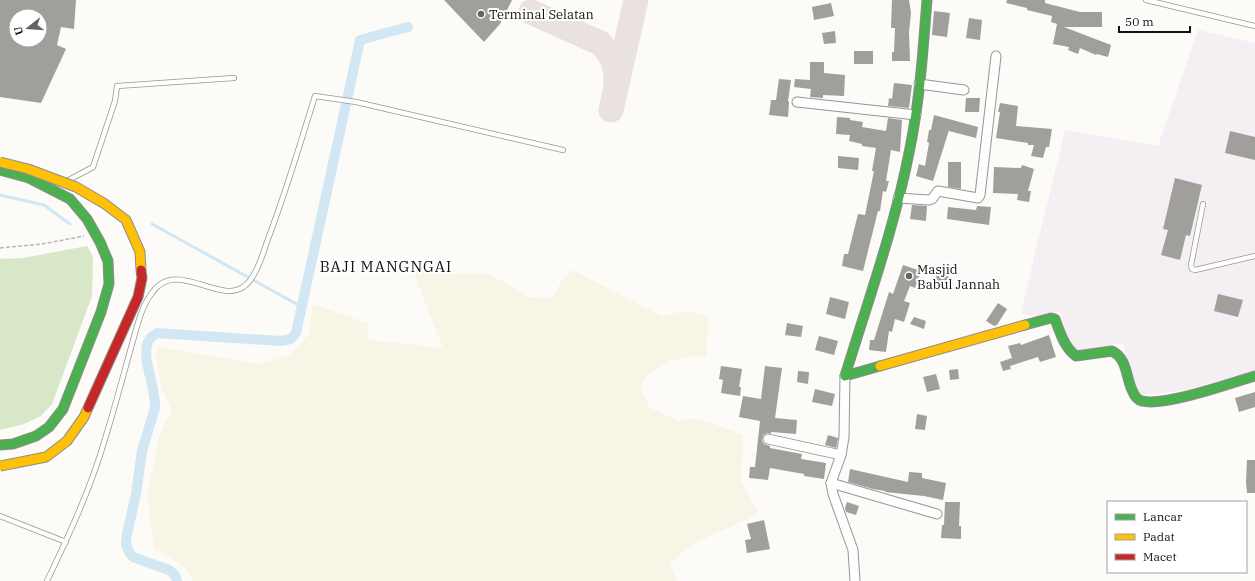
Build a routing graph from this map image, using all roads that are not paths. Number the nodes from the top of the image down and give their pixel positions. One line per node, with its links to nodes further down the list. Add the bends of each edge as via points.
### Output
1 (927, 0): 6 (street)
2 (1146, 0): 3 (lane)
3 (1255, 26)
4 (996, 56): 14 (street, via 978,198 938,191 929,200)
5 (234, 78): 13 (lane, via 117,86 115,101 93,167)
6 (919, 84): 7 (street); 9 (street)
7 (964, 90)
8 (797, 102): 9 (street)
9 (916, 115): 14 (street)
10 (563, 150): 26 (lane, via 356,102 315,96 282,202 248,284 235,291 226,291 179,279 159,285 146,301 96,468)
11 (0, 162): 22 (street, bridge, via 28,169 76,187 126,220 140,252 142,278 138,297 84,417 67,441 46,457)
12 (0, 170): 13 (street, via 29,178)
13 (51, 190): 20 (street, via 70,199 87,219 108,261 109,284 101,312 63,409 49,427 36,436 13,444)
14 (898, 198): 17 (street)
15 (1203, 204): 16 (lane, via 1192,269)
16 (1255, 256)
17 (845, 376): 18 (street, via 1051,318 1055,319 1069,351 1076,356 1117,352 1132,392 1142,402 1172,399); 21 (street, via 844,437)
18 (1255, 376)
19 (768, 439): 21 (street)
20 (0, 445)
21 (841, 455): 23 (street)
22 (0, 466)
23 (831, 483): 24 (street); 28 (street, via 853,550)
24 (937, 514)
25 (0, 516): 26 (lane)
26 (66, 542): 27 (lane)
27 (47, 581)
28 (855, 581)

